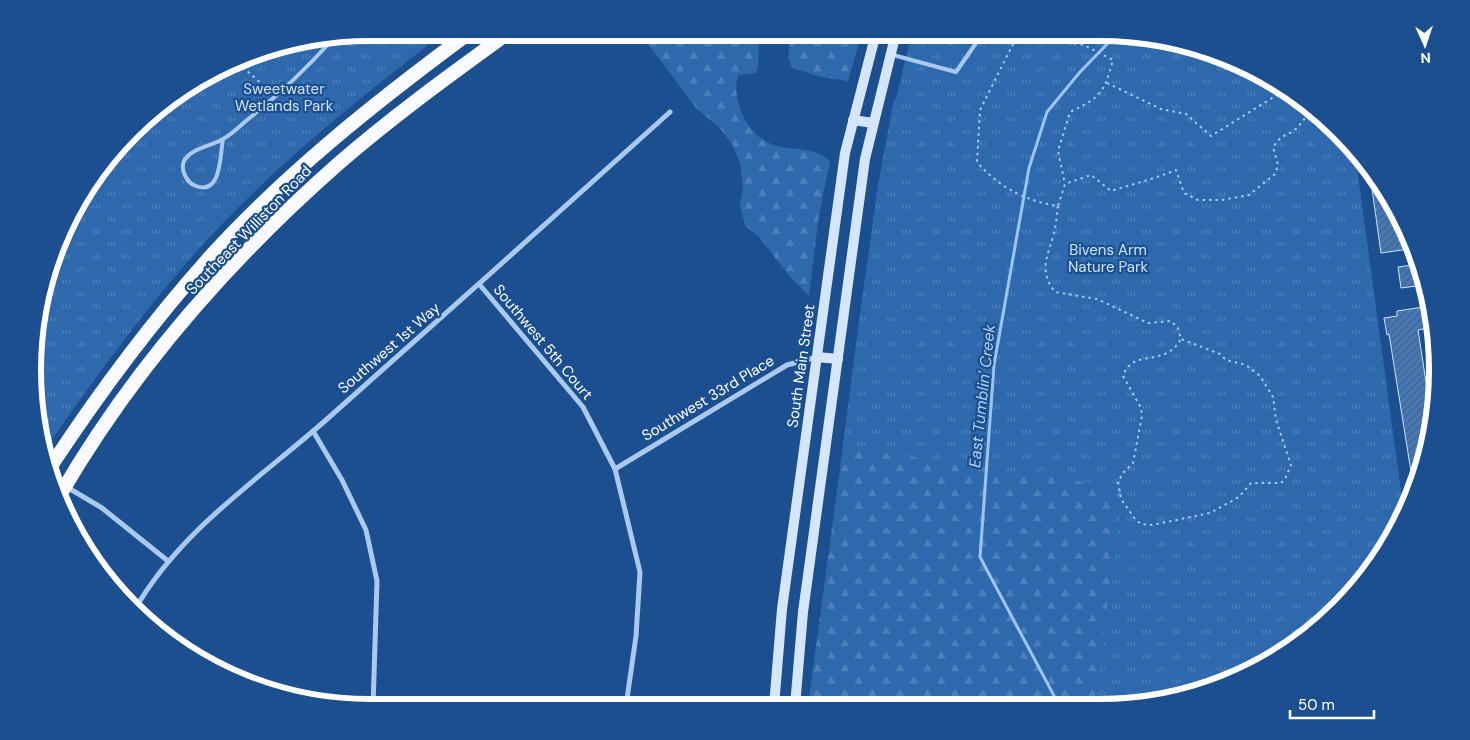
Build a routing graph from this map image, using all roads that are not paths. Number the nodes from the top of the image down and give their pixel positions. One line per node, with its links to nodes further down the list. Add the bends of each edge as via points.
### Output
1 (458, 41): 16 (highway, Southeast Williston Road, via 357,119 264,203 210,258 123,362)
2 (497, 41): 18 (highway, Southeast Williston Road, via 421,96 352,153 306,193 240,259 153,360)
3 (874, 41): 9 (main road, South Main Street)
4 (894, 41): 7 (main road)
5 (977, 41): 7 (lane, via 956,72)
6 (328, 44): 11 (lane, via 277,97)
7 (891, 54): 10 (main road)
8 (670, 112): 12 (street, Southwest 1st Way)
9 (853, 120): 10 (main road); 13 (main road, South Main Street, via 845,153)
10 (873, 123): 14 (main road, via 865,159)
11 (223, 139): 11 (lane, via 191,154 184,162 187,180 196,186 215,182)
12 (479, 284): 15 (street, Southwest 1st Way); 17 (street, Southwest 5th Court, via 583,406)
13 (817, 357): 14 (main road); 17 (street, Southwest 33rd Place, via 787,365); 24 (main road, South Main Street, via 782,609)
14 (838, 359): 25 (main road, via 803,612)
15 (313, 431): 20 (street, Southwest 1st Way, via 196,531); 22 (street, via 366,530 378,581)
16 (54, 461)
17 (615, 469): 23 (street, Southwest 5th Court, via 640,572 636,636)
18 (62, 484)
19 (63, 489): 20 (street, via 102,508)
20 (168, 561): 21 (street, Southwest 1st Way)
21 (139, 603)
22 (373, 699)
23 (627, 699)
24 (775, 699)
25 (796, 699)

